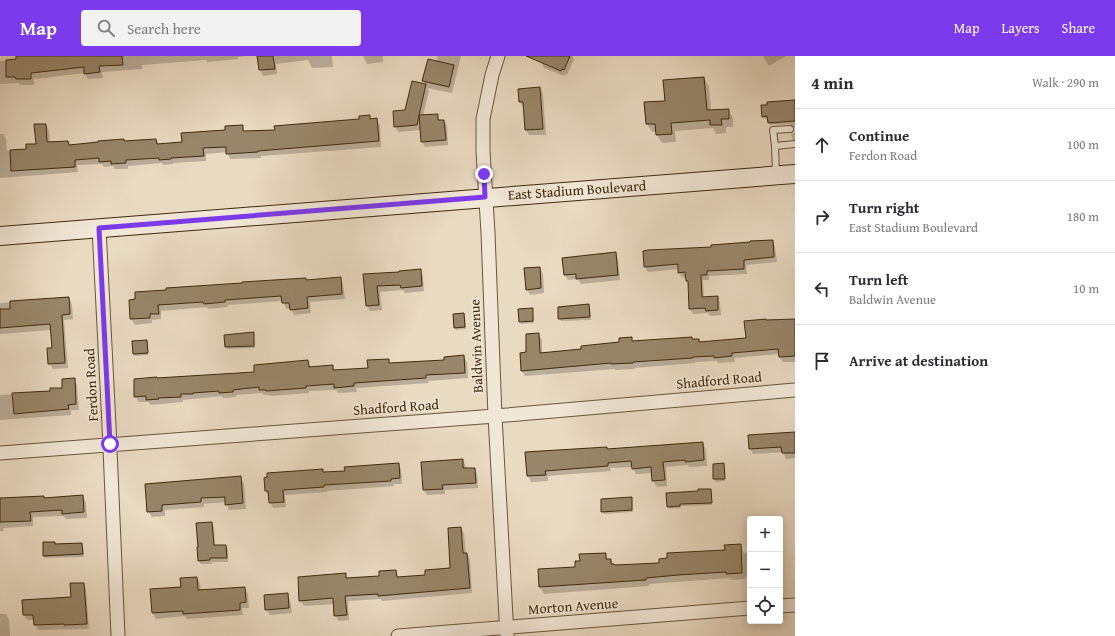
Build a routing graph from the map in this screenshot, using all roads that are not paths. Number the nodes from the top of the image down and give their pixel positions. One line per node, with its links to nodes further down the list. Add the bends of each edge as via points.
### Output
1 (498, 56): 7 (street, Baldwin Avenue, via 484,119)
2 (790, 129): 4 (lane, via 773,130)
3 (795, 144): 4 (lane)
4 (774, 146): 6 (lane)
5 (795, 174): 6 (main road, East Stadium Boulevard)
6 (776, 175): 7 (main road, East Stadium Boulevard)
7 (485, 197): 8 (main road, East Stadium Boulevard); 11 (street, Baldwin Avenue)
8 (99, 228): 9 (main road, East Stadium Boulevard); 12 (street, Ferdon Road)
9 (0, 236)
10 (795, 390): 11 (street, Shadford Road)
11 (495, 416): 12 (street, Shadford Road); 17 (street, Baldwin Avenue)
12 (110, 444): 13 (street, Shadford Road); 18 (street, Ferdon Road)
13 (0, 453)
14 (795, 605): 15 (street)
15 (783, 606)
16 (747, 608): 17 (street, Morton Avenue)
17 (507, 632): 19 (street, Morton Avenue)
18 (118, 636)
19 (398, 636)

